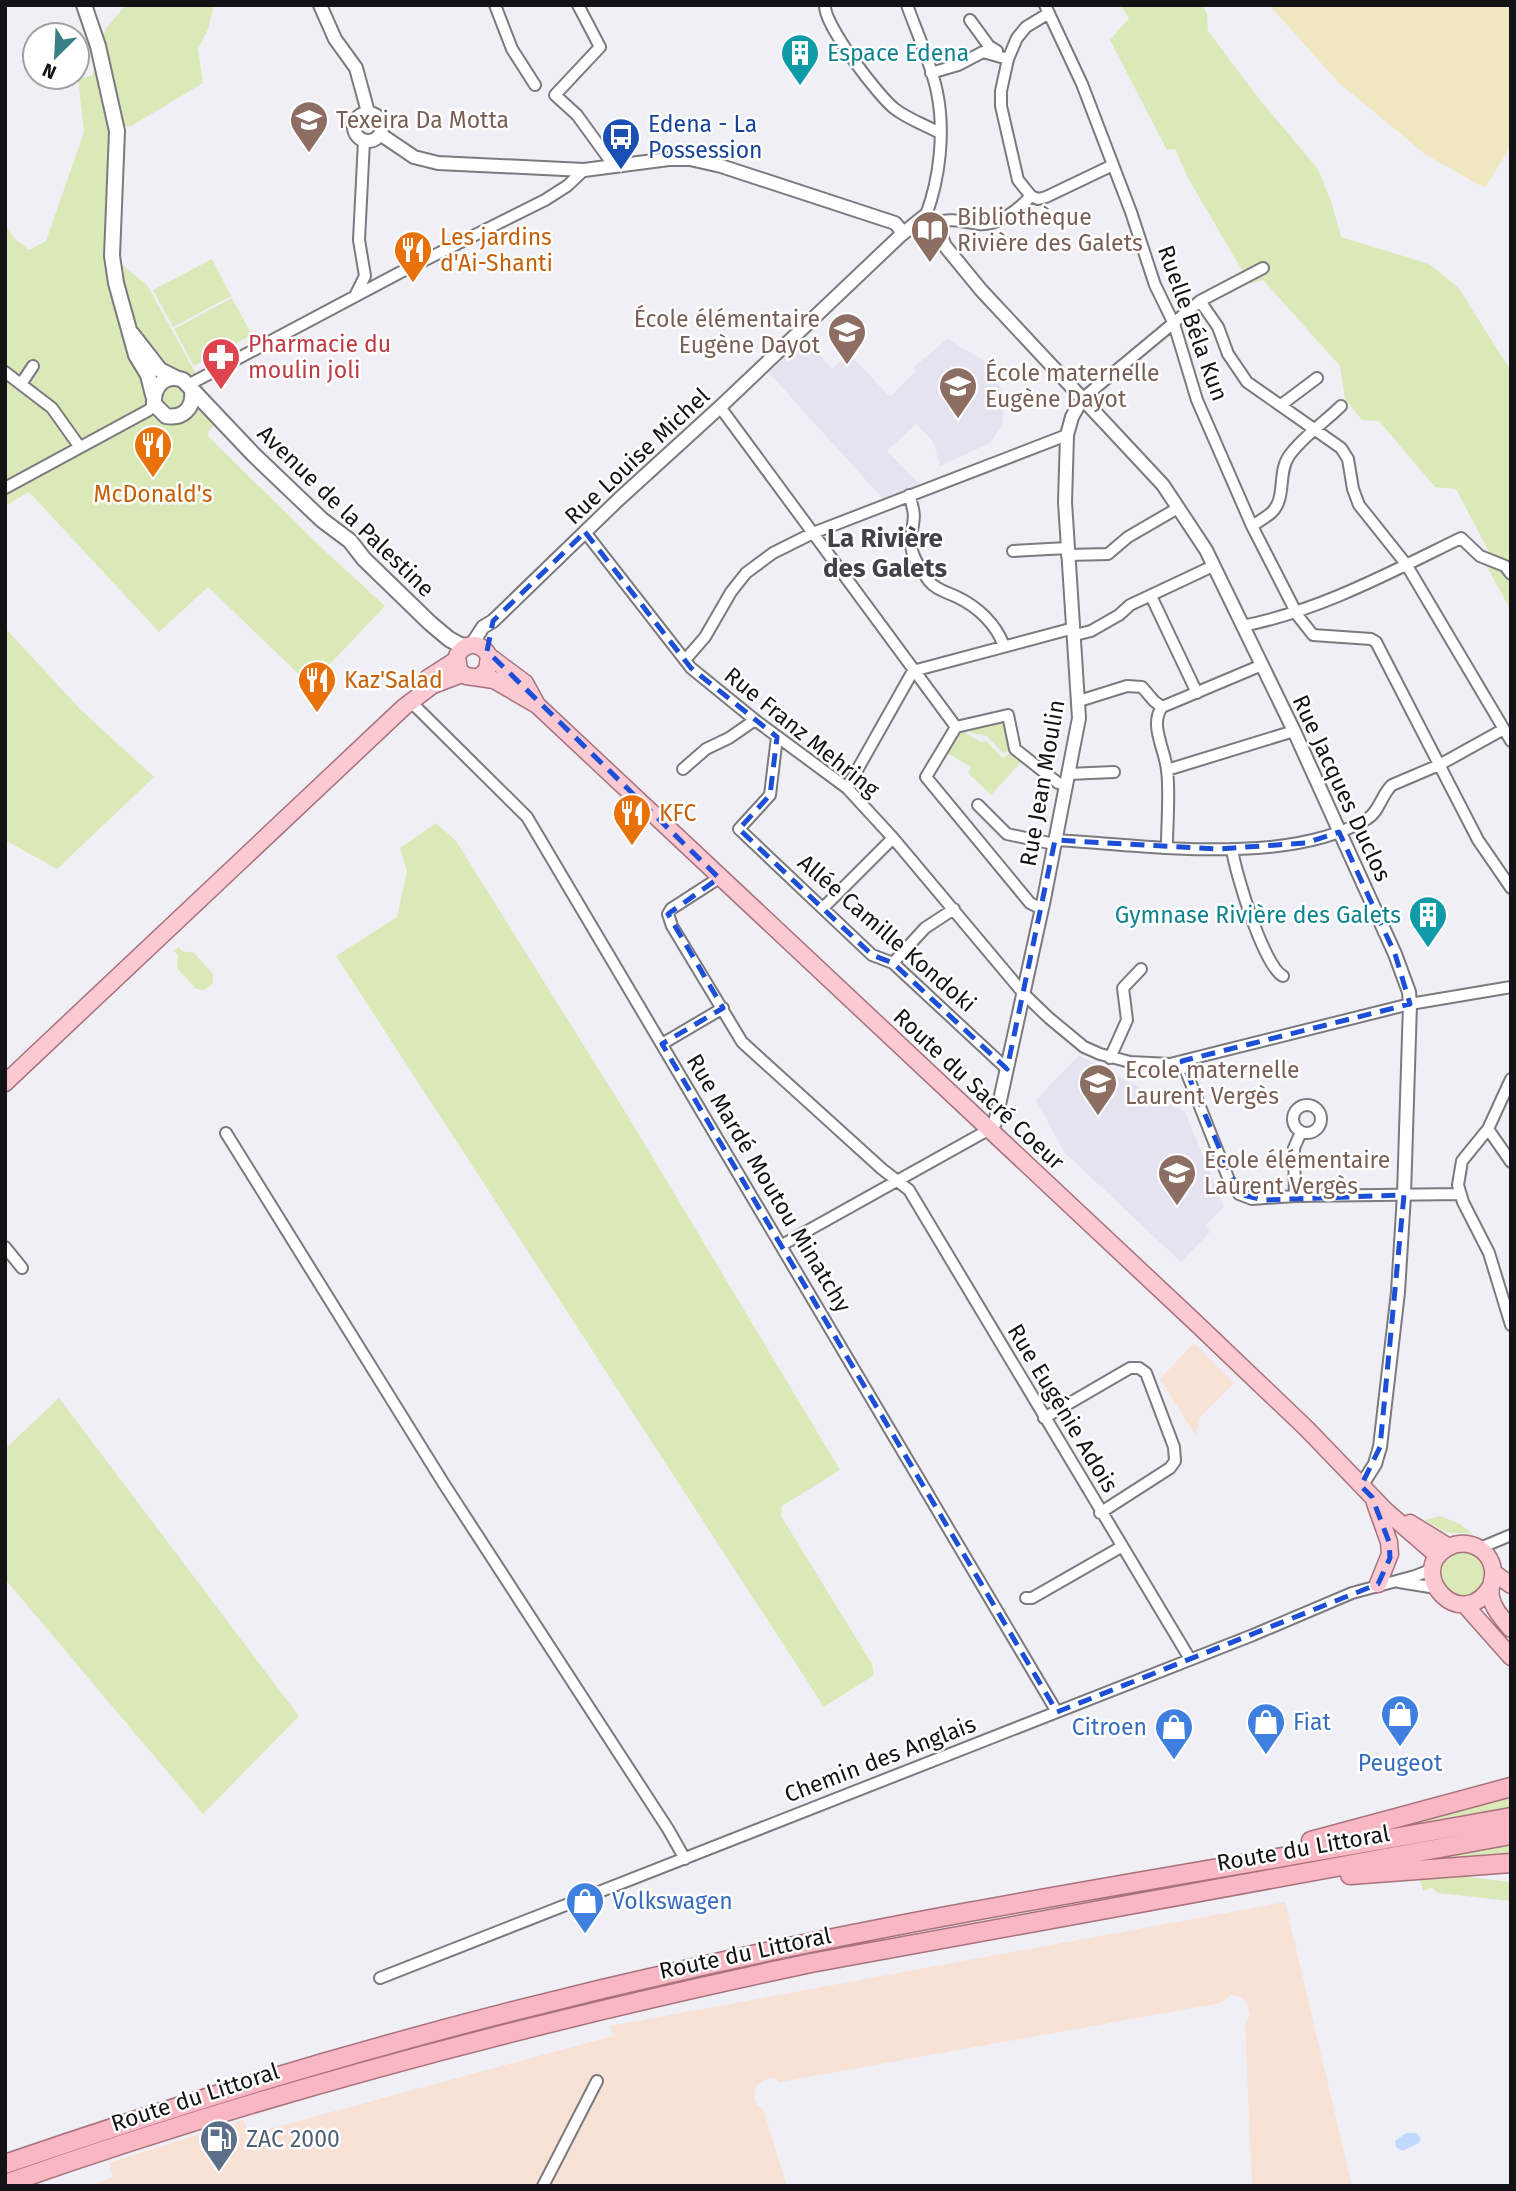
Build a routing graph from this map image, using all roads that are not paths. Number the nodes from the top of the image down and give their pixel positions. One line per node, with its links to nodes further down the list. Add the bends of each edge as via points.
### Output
1 (84, 5): 28 (main road, via 117,131 112,256)
2 (320, 5): 12 (street, via 335,39 356,68)
3 (495, 5): 11 (street, via 512,49)
4 (579, 5): 17 (street, via 600,47 555,95 577,115)
5 (825, 5): 13 (street, via 831,28 888,103)
6 (907, 5): 10 (street)
7 (1047, 9): 9 (street, via 1021,33); 16 (street, Ruelle Béla Kun)
8 (970, 20): 9 (street, via 989,46)
9 (1008, 59): 10 (street, via 983,52); 19 (street, via 1001,106 1018,180)
10 (931, 72): 13 (street)
11 (535, 85)
12 (368, 112): 14 (street, via 381,122); 15 (street, via 359,115 353,127)
13 (940, 133): 20 (street)
14 (380, 134): 15 (street); 18 (street, via 429,162)
15 (363, 141): 23 (street, via 359,240)
16 (1113, 165): 19 (street, via 1046,197); 27 (street, Ruelle Béla Kun, via 1155,285)
17 (614, 166): 18 (street); 21 (street, via 678,158 720,166 895,223)
18 (584, 170): 24 (street, via 545,200)
19 (1031, 196): 20 (street, via 993,223)
20 (931, 219): 21 (street, Rue Louise Michel); 34 (street, Rue Jacques Duclos, via 945,246 981,290)
21 (901, 234): 38 (street, Rue Louise Michel)
22 (1263, 268): 26 (street)
23 (365, 276): 24 (street); 25 (street)
24 (377, 284): 25 (street)
25 (355, 296): 33 (street)
26 (1200, 301): 27 (street); 36 (street, via 1247,382)
27 (1174, 324): 34 (street); 47 (street, Ruelle Béla Kun, via 1197,400)
28 (131, 333): 33 (main road, via 160,370); 35 (main road)
29 (33, 366): 32 (street)
30 (5, 372): 32 (street)
31 (1317, 378): 36 (street)
32 (21, 384): 43 (street, via 52,408)
33 (186, 385): 35 (main road, via 164,380 155,389); 39 (main road, via 192,403); 41 (main road, Avenue de la Palestine)
34 (1082, 399): 42 (street, Rue Jean Moulin); 46 (street, Rue Jacques Duclos, via 1163,485)
35 (153, 400): 39 (main road, via 166,416); 43 (street, via 149,410)
36 (1281, 405): 40 (street)
37 (1341, 406): 40 (street)
38 (720, 407): 48 (street, Rue Louise Michel); 49 (street)
39 (186, 412): 41 (main road, Avenue de la Palestine, via 204,416)
40 (1316, 430): 47 (street, via 1285,462 1277,505); 52 (street, via 1341,448 1359,505)
41 (231, 432): 60 (main road, Avenue de la Palestine)
42 (1067, 435): 45 (street); 51 (street, Rue Jean Moulin)
43 (79, 446): 44 (street)
44 (5, 488)
45 (909, 495): 49 (street); 59 (street, via 915,521 912,551 929,580 983,615)
46 (1178, 508): 51 (street, via 1108,554); 53 (street, Rue Jacques Duclos)
47 (1252, 526): 56 (street, Ruelle Béla Kun)
48 (585, 532): 60 (street, Rue Louise Michel, via 483,627); 61 (street, Rue Franz Mehring)
49 (813, 533): 61 (street, via 746,573); 63 (street)
50 (1013, 551): 51 (street)
51 (1067, 552): 58 (street, Rue Jean Moulin)
52 (1406, 564): 54 (street, via 1461,538 1480,556 1505,566); 56 (street); 72 (street)
53 (1213, 566): 55 (street); 57 (street, Rue Jacques Duclos)
54 (1511, 574)
55 (1151, 596): 58 (street, via 1091,631); 65 (street)
56 (1296, 612): 57 (street); 76 (street, Ruelle Béla Kun, via 1313,635 1376,642)
57 (1242, 626): 62 (street, Rue Jacques Duclos)
58 (1074, 632): 59 (street); 66 (street, Rue Jean Moulin)
59 (1004, 646): 63 (street)
60 (470, 655): 64 (main road, Route du Sacré Coeur, via 470,678); 64 (main road, via 489,666); 67 (main road, via 428,678); 68 (main road, Route du Sacré Coeur, via 525,683)
61 (685, 660): 70 (street, Rue Franz Mehring)
62 (1262, 665): 65 (street); 73 (street, Rue Jacques Duclos)
63 (914, 671): 71 (street); 81 (street)
64 (479, 677): 68 (main road, Route du Sacré Coeur)
65 (1197, 692): 69 (street)
66 (1079, 701): 69 (street, via 1128,686 1142,687); 80 (street, Rue Jean Moulin)
67 (407, 704): 100 (street, Rue Mardé Moutou Minatchy, via 527,817); 105 (main road)
68 (537, 705): 88 (main road, Route du Sacré Coeur)
69 (1162, 707): 78 (street, via 1156,725)
70 (755, 720): 74 (street, Rue Franz Mehring); 77 (street, via 706,749)
71 (956, 727): 80 (street, via 1008,715 1015,749 1058,783); 92 (street, via 926,777 1030,903)
72 (1504, 729): 75 (street); 76 (street)
73 (1294, 731): 78 (street); 83 (street, Rue Jacques Duclos)
74 (777, 737): 81 (street, Rue Franz Mehring); 90 (street, Allée Camille Kondoki, via 770,795 739,829)
75 (1511, 741)
76 (1439, 765): 83 (street, via 1392,785 1376,812); 89 (street, via 1484,850)
77 (683, 769)
78 (1167, 770): 86 (street)
79 (1114, 772): 80 (street)
80 (1067, 780): 85 (street, Rue Jean Moulin)
81 (847, 788): 84 (street, Rue Franz Mehring)
82 (978, 805): 85 (street, via 1007,834)
83 (1339, 832): 87 (street, via 1306,843); 98 (street, Rue Jacques Duclos, via 1395,954)
84 (894, 838): 90 (street); 91 (street, Rue Franz Mehring)
85 (1054, 842): 86 (street); 92 (street, Rue Jean Moulin)
86 (1167, 846): 87 (street)
87 (1232, 849): 95 (street, via 1251,917 1272,965)
88 (719, 877): 99 (street, Rue Eugénie Adois, via 668,914); 106 (main road, Route du Sacré Coeur)
89 (1511, 888)
90 (823, 908): 93 (street, Allée Camille Kondoki, via 872,955)
91 (954, 909): 93 (street, via 925,928); 97 (street, Rue Franz Mehring)
92 (1042, 909): 97 (street, Rue Jean Moulin)
93 (893, 963): 103 (street, Allée Camille Kondoki)
94 (1141, 969): 101 (street, via 1123,988 1127,1020)
95 (1283, 976)
96 (1511, 987): 98 (street, Rue Franz Mehring)
97 (1024, 994): 101 (street, Rue Franz Mehring, via 1084,1047); 103 (street, Rue Jean Moulin)
98 (1410, 1004): 102 (street, Rue Franz Mehring); 113 (street, Rue Jacques Duclos)
99 (723, 1008): 100 (street); 111 (street, Rue Eugénie Adois, via 743,1042)
100 (662, 1044): 115 (street, Rue Mardé Moutou Minatchy)
101 (1110, 1058): 102 (street, Rue Franz Mehring, via 1152,1064)
102 (1182, 1061): 114 (street, via 1239,1194 1252,1199)
103 (1007, 1069): 106 (street, Rue Jean Moulin)
104 (1511, 1079): 107 (street)
105 (5, 1083)
106 (990, 1129): 111 (street); 121 (main road, Route du Sacré Coeur)
107 (1488, 1129): 110 (street); 112 (street, via 1462,1161)
108 (1301, 1132): 114 (street, via 1294,1149)
109 (226, 1133): 140 (street)
110 (1511, 1162)
111 (898, 1181): 115 (street); 120 (street, Rue Eugénie Adois, via 909,1190)
112 (1460, 1194): 113 (street); 118 (street)
113 (1404, 1195): 114 (street); 121 (street, Rue Jacques Duclos, via 1380,1447)
114 (1295, 1196)
115 (782, 1245): 136 (street, Rue Mardé Moutou Minatchy)
116 (5, 1247): 117 (street)
117 (22, 1268)
118 (1508, 1300): 119 (street)
119 (1511, 1325)
120 (1044, 1418): 122 (street, Rue Eugénie Adois); 122 (street, via 1124,1371 1134,1367 1146,1373 1175,1461)
121 (1367, 1492): 125 (main road, Route du Sacré Coeur); 128 (main road, via 1389,1542 1390,1558)
122 (1101, 1513): 124 (street, Rue Eugénie Adois)
123 (1509, 1536): 126 (street)
124 (1121, 1547): 131 (street); 135 (street, Rue Eugénie Adois)
125 (1440, 1557): 126 (main road, via 1465,1543); 127 (street, Chemin des Anglais); 130 (main road)
126 (1489, 1567): 129 (main road); 132 (main road, via 1481,1599); 133 (main road, via 1491,1597)
127 (1396, 1582): 128 (street, Chemin des Anglais); 130 (street, Chemin des Anglais)
128 (1378, 1584): 135 (street, Chemin des Anglais)
129 (1511, 1585)
130 (1436, 1588): 132 (main road, via 1448,1601)
131 (1026, 1598)
132 (1465, 1605): 134 (main road)
133 (1511, 1629)
134 (1511, 1657)
135 (1190, 1659): 136 (street, Chemin des Anglais)
136 (1057, 1712): 140 (street, Chemin des Anglais)
137 (1511, 1787): 143 (highway)
138 (1511, 1817): 143 (highway, Route du Littoral)
139 (1511, 1835): 145 (highway, Route du Littoral)
140 (685, 1859): 146 (street, Chemin des Anglais)
141 (1511, 1863): 142 (highway)
142 (1443, 1867): 144 (highway); 145 (highway)
143 (1201, 1871): 148 (highway, Route du Littoral, via 836,1938 572,1996 233,2088)
144 (1511, 1874)
145 (1196, 1892): 149 (highway, Route du Littoral, via 811,1963 501,2034 270,2098)
146 (380, 1978)
147 (597, 2081): 150 (street)
148 (5, 2164)
149 (5, 2184)
150 (543, 2186)

